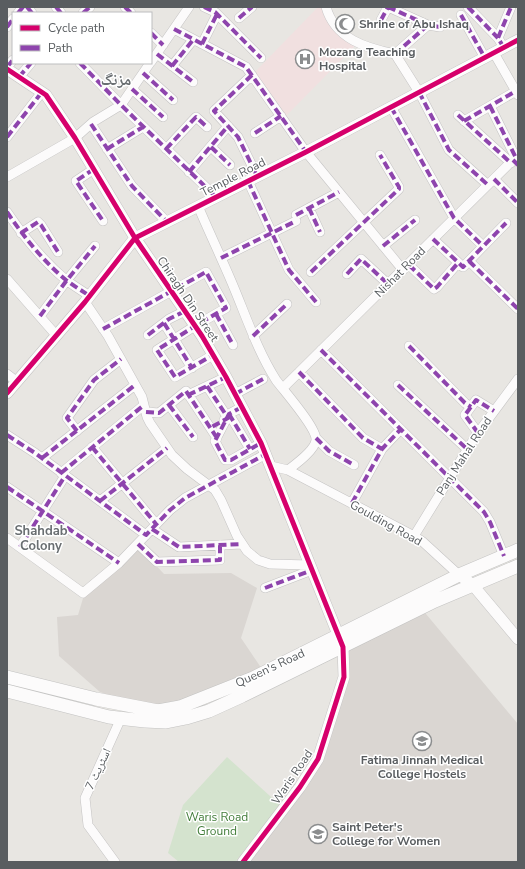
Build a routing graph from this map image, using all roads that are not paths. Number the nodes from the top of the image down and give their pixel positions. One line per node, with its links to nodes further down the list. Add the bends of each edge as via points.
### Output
1 (189, 7): 13 (street)
2 (252, 7): 9 (street)
3 (326, 7): 21 (street, via 329,18 343,34 358,43)
4 (388, 7): 10 (street); 11 (street)
5 (468, 7): 19 (street)
6 (511, 7): 19 (street)
7 (210, 9): 17 (street); 22 (street)
8 (462, 15): 19 (street)
9 (239, 18)
10 (381, 20)
11 (428, 25): 12 (street); 21 (street)
12 (440, 27)
13 (174, 29): 15 (street); 18 (street)
14 (152, 34): 18 (street)
15 (194, 40): 17 (street); 27 (street)
16 (518, 40): 19 (street, Temple Road)
17 (202, 44): 30 (street, via 246,67)
18 (163, 45): 20 (street)
19 (495, 49): 35 (street, Temple Road); 36 (street)
20 (157, 54): 23 (street); 27 (street)
21 (396, 54): 35 (street)
22 (262, 58)
23 (152, 62)
24 (30, 64): 31 (street)
25 (81, 64): 38 (street)
26 (150, 64): 29 (street)
27 (172, 66): 32 (street)
28 (7, 68): 31 (street, Chiragh Din Street)
29 (143, 73): 33 (street); 37 (street)
30 (252, 75): 41 (street); 44 (street, via 214,111)
31 (19, 77): 34 (street, Chiragh Din Street)
32 (193, 82)
33 (132, 89): 38 (street); 42 (street)
34 (42, 92): 48 (street); 49 (street, Chiragh Din Street)
35 (419, 92): 40 (street, Temple Road); 61 (street, via 449,150)
36 (517, 93): 39 (street)
37 (173, 100)
38 (120, 105): 43 (street); 45 (street)
39 (490, 106): 55 (street); 55 (street, via 461,118)
40 (391, 107): 53 (street, Temple Road); 68 (street)
41 (281, 116): 47 (street); 53 (street)
42 (163, 117)
43 (91, 124): 49 (street); 51 (street)
44 (228, 126): 50 (street); 60 (street, via 238,137)
45 (143, 127): 51 (street); 52 (street)
46 (207, 127): 52 (street, via 196,117)
47 (256, 132)
48 (7, 137)
49 (75, 138): 57 (street, Chiragh Din Street); 59 (street)
50 (211, 147): 56 (street); 58 (street)
51 (108, 149): 71 (street, via 132,186)
52 (166, 149): 58 (street)
53 (306, 152): 60 (street, Temple Road); 62 (street)
54 (380, 155): 72 (street, via 399,189)
55 (515, 160): 61 (street, Nishat Road)
56 (230, 165)
57 (94, 169): 70 (street, via 76,180); 77 (street, Chiragh Din Street)
58 (189, 172): 63 (street)
59 (7, 177)
60 (252, 178): 63 (street, Temple Road); 76 (street)
61 (491, 182): 64 (street); 68 (street, Nishat Road)
62 (338, 192): 66 (street); 72 (street)
63 (216, 197): 65 (street, Temple Road)
64 (518, 203)
65 (198, 206): 71 (street, Temple Road); 83 (street)
66 (309, 208): 74 (street); 76 (street)
67 (7, 212): 75 (street)
68 (454, 218): 78 (street, Nishat Road); 81 (street)
69 (415, 220): 80 (street)
70 (103, 221)
71 (167, 222): 77 (street, Temple Road)
72 (364, 223): 80 (street); 87 (street)
73 (506, 223): 81 (street)
74 (320, 232)
75 (21, 233): 82 (street, via 38,222); 90 (street)
76 (272, 233): 83 (street); 94 (street, via 289,270)
77 (136, 238): 92 (street, Chiragh Din Street); 93 (street, Temple Road)
78 (433, 239): 85 (street); 86 (street, Nishat Road)
79 (95, 246): 90 (street)
80 (383, 246): 86 (street)
81 (482, 246): 84 (street)
82 (58, 252)
83 (221, 258): 105 (street)
84 (469, 261): 85 (street, via 463,267); 96 (street)
85 (458, 263): 86 (street, via 434,289)
86 (406, 267): 91 (street, Nishat Road)
87 (311, 272)
88 (347, 274): 91 (street, via 361,259)
89 (7, 279): 99 (street)
90 (66, 280): 93 (street); 99 (street)
91 (388, 284): 109 (street, Nishat Road)
92 (171, 290): 97 (street, Chiragh Din Street); 98 (street, via 206,272 226,308); 102 (street)
93 (88, 299): 102 (street); 103 (street, Temple Road)
94 (316, 302)
95 (287, 304): 105 (street)
96 (518, 309)
97 (185, 311): 100 (street); 101 (street, Chiragh Din Street)
98 (216, 314): 101 (street); 107 (street)
99 (40, 316): 103 (street)
100 (164, 323): 104 (street); 106 (street)
101 (195, 326): 106 (street); 110 (street, Chiragh Din Street)
102 (103, 329): 111 (street)
103 (56, 335): 118 (street, Temple Road)
104 (148, 335)
105 (253, 336): 122 (street, via 276,380)
106 (174, 339): 112 (street); 112 (street, via 157,350 176,377)
107 (233, 345)
108 (409, 346): 128 (street)
109 (321, 350): 113 (street, Nishat Road); 133 (street)
110 (213, 355): 112 (street); 115 (street, Chiragh Din Street)
111 (120, 359): 120 (street); 134 (street, via 94,380 67,418)
112 (192, 368)
113 (299, 372): 122 (street, Nishat Road); 144 (street, via 363,438)
114 (7, 374): 118 (street)
115 (226, 377): 121 (street); 124 (street, Chiragh Din Street)
116 (263, 379): 124 (street)
117 (518, 379): 130 (street, Panj Mahal Road)
118 (16, 381): 123 (street, Temple Road)
119 (398, 385): 145 (street)
120 (135, 386): 129 (street); 134 (street)
121 (207, 386): 125 (street); 131 (street)
122 (283, 388): 139 (street, via 312,428)
123 (7, 393)
124 (235, 394): 127 (street, Chiragh Din Street)
125 (188, 395): 126 (street, via 186,391); 132 (street)
126 (169, 405): 129 (street, via 160,413); 137 (street)
127 (242, 407): 131 (street); 140 (street, Chiragh Din Street)
128 (471, 407): 130 (street, via 476,400); 135 (street, via 465,415)
129 (145, 408): 141 (street); 142 (street, via 150,423)
130 (494, 411): 135 (street, Panj Mahal Road)
131 (229, 416): 132 (street); 138 (street); 143 (street)
132 (210, 428): 138 (street)
133 (400, 430): 144 (street); 152 (street)
134 (77, 431): 147 (street)
135 (478, 433): 145 (street, Panj Mahal Road)
136 (7, 435): 147 (street)
137 (193, 437)
138 (217, 438): 143 (street, via 215,442 225,460 231,460)
139 (316, 438): 148 (street); 150 (street, via 314,446)
140 (261, 443): 143 (street); 146 (street, Chiragh Din Street)
141 (92, 447): 151 (street); 153 (street)
142 (167, 448): 153 (street); 154 (street, via 187,469)
143 (250, 449)
144 (382, 449): 157 (street)
145 (467, 449): 152 (street, Panj Mahal Road)
146 (266, 454): 149 (street, Chiragh Din Street); 154 (street)
147 (42, 458): 151 (street)
148 (354, 465)
149 (271, 466): 150 (street, Goulding Road); 170 (street, Chiragh Din Street)
150 (288, 470): 157 (street, Goulding Road)
151 (63, 474): 156 (street); 158 (street)
152 (449, 478): 160 (street, Panj Mahal Road); 167 (street, via 484,512)
153 (123, 484): 156 (street); 159 (street)
154 (210, 485): 159 (street, via 186,498); 163 (street, via 221,500)
155 (7, 487): 158 (street)
156 (100, 502): 159 (street)
157 (352, 503): 160 (street, Goulding Road)
158 (43, 511): 165 (street); 168 (street)
159 (151, 529): 162 (street); 164 (street, via 179,546)
160 (414, 536): 171 (street, Goulding Road)
161 (7, 538): 165 (street)
162 (138, 544): 164 (street, via 157,562 220,560); 168 (street)
163 (242, 544): 164 (street); 170 (street, via 246,551 258,560 270,564)
164 (220, 545)
165 (20, 547): 168 (street, via 83,593)
166 (518, 550): 167 (main road, Queen's Road)
167 (504, 556): 171 (main road, Queen's Road)
168 (119, 563)
169 (518, 566): 172 (main road, Queen's Road)
170 (311, 567): 173 (street); 175 (street, Chiragh Din Street)
171 (459, 575): 172 (street, Goulding Road); 175 (main road, Queen's Road)
172 (472, 584): 174 (street, Goulding Road); 175 (main road, Queen's Road)
173 (265, 588)
174 (518, 639)
175 (341, 641): 176 (main road, Queen's Road, via 180,707 158,711); 178 (main road, Queen's Road, via 209,711 166,722); 180 (street, Waris Road, via 344,677 318,759)
176 (7, 676)
177 (7, 691): 178 (main road, Queen's Road)
178 (122, 718): 179 (street, اسٹریٹ 7, via 85,798 88,825)
179 (115, 862)
180 (243, 862)

